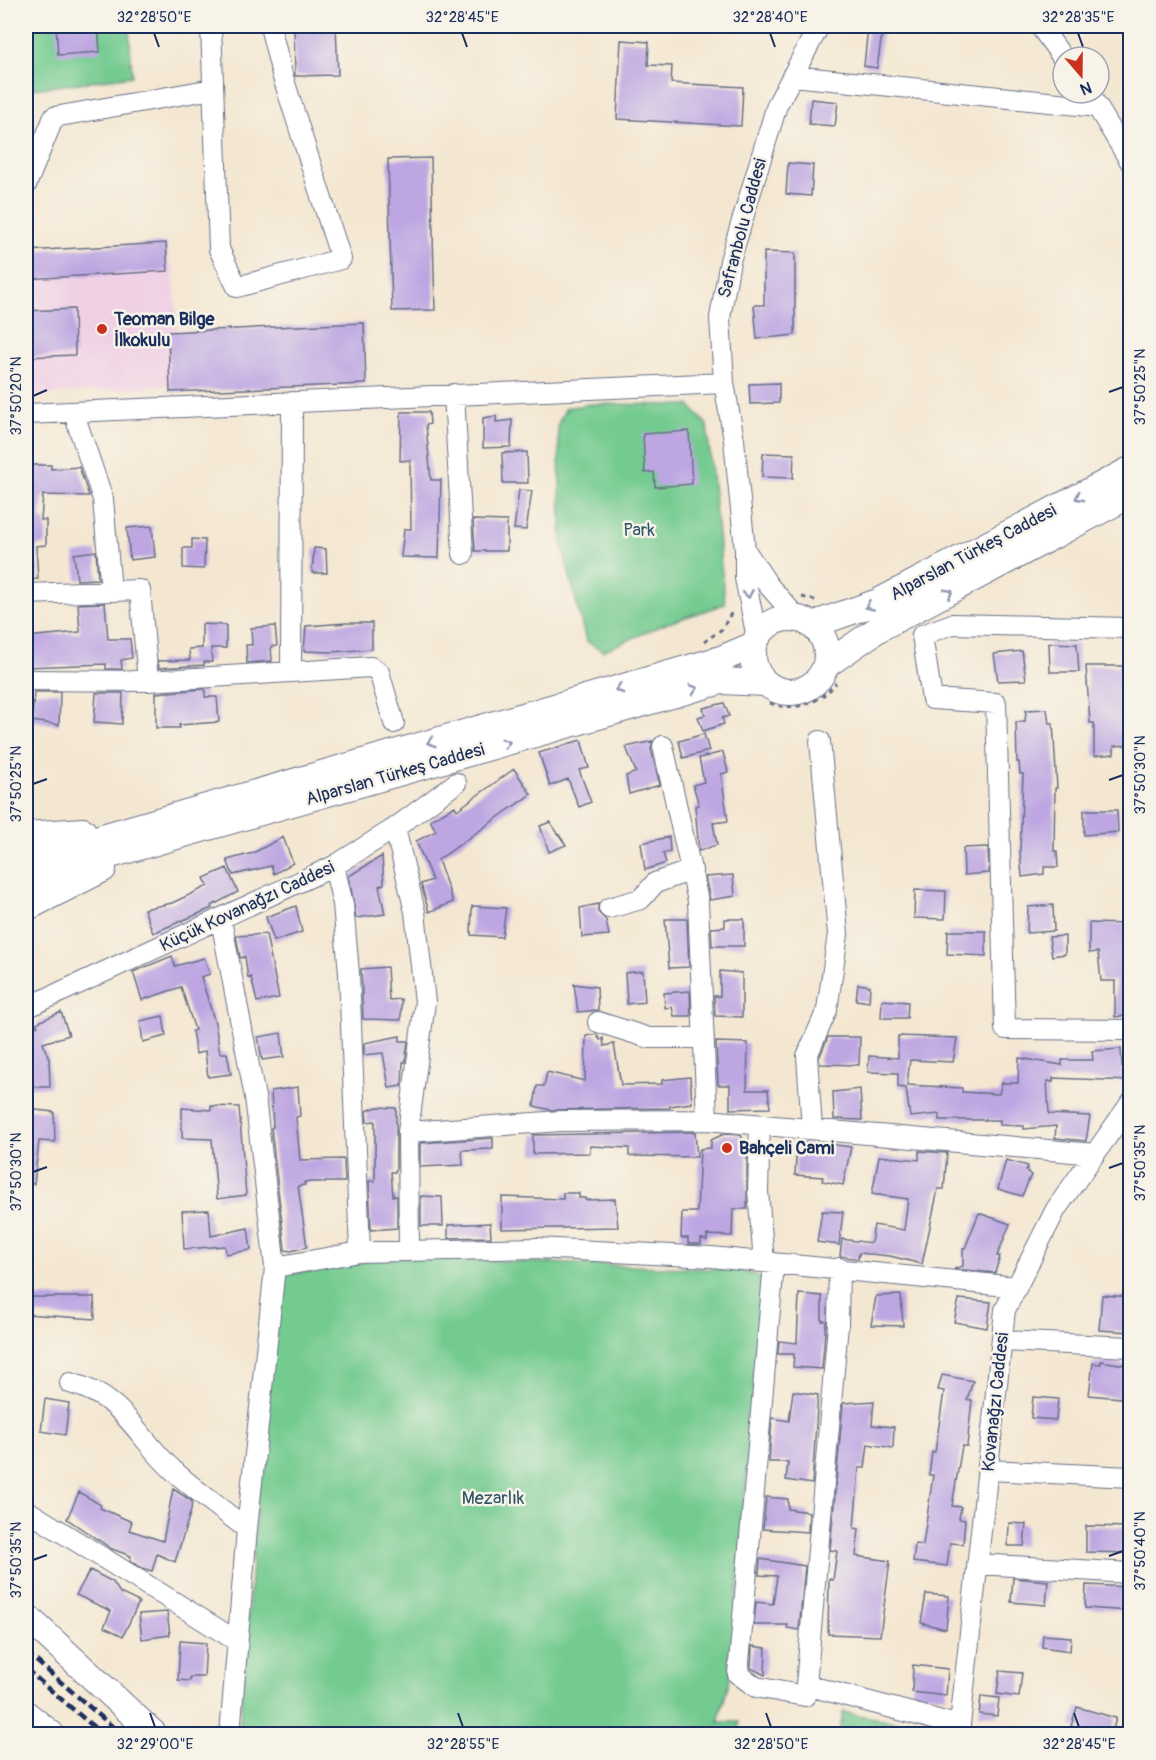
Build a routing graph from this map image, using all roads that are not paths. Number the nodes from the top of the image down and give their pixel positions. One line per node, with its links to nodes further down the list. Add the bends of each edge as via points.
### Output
1 (211, 26): 7 (street)
2 (270, 26): 7 (street, via 341,259 237,287 219,249)
3 (819, 26): 6 (street, Safranbolu Caddesi)
4 (1040, 26): 5 (street)
5 (1054, 45)
6 (793, 76): 8 (street); 12 (street, Safranbolu Caddesi, via 777,105 730,261 720,318)
7 (213, 89): 11 (street, via 54,117)
8 (1051, 97)
9 (1096, 105): 10 (street)
10 (1131, 161)
11 (26, 184)
12 (724, 383): 13 (street); 19 (street, Safranbolu Caddesi)
13 (454, 394): 14 (street); 20 (street)
14 (292, 402): 15 (street); 27 (street)
15 (76, 412): 16 (street); 21 (street, via 103,499)
16 (26, 414)
17 (1131, 470): 23 (main road, Alparslan Türkeş Caddesi, one-way to 23, via 878,602)
18 (1131, 495): 26 (main road, Alparslan Türkeş Caddesi, one-way to 18, via 878,629)
19 (745, 550): 23 (street, via 769,586); 25 (street, Safranbolu Caddesi, one-way to 25, via 743,566)
20 (463, 554)
21 (111, 591): 22 (street); 29 (street, via 140,590)
22 (26, 594)
23 (802, 613): 25 (main road, via 774,621); 26 (main road, via 825,640)
24 (1131, 628): 47 (street, via 952,624 922,635 932,699 996,703 1005,1029)
25 (755, 642): 30 (main road, via 753,662); 35 (main road, Alparslan Türkeş Caddesi, one-way to 35, via 721,659)
26 (826, 665): 30 (main road, via 821,676 801,691 776,690)
27 (291, 672): 29 (street); 31 (street, via 371,667 379,672)
28 (26, 680): 29 (street)
29 (148, 681)
30 (765, 683): 35 (main road, Alparslan Türkeş Caddesi, one-way to 30, via 721,681)
31 (394, 723)
32 (820, 741): 52 (street, via 838,934 827,1010 807,1056)
33 (663, 746): 40 (street)
34 (456, 783): 36 (street, Küçük Kovanağzı Caddesi)
35 (303, 789): 37 (main road, via 280,778 236,786 87,830); 38 (main road, Alparslan Türkeş Caddesi); 41 (main road, Alparslan Türkeş Caddesi); 42 (main road, via 247,827 97,871)
36 (395, 828): 39 (street, Küçük Kovanağzı Caddesi); 53 (street, via 415,912 425,1002)
37 (26, 835)
38 (26, 859)
39 (334, 866): 44 (street, Küçük Kovanağzı Caddesi); 56 (street, via 343,904 349,973)
40 (692, 870): 43 (street, via 655,883 641,899); 48 (street, via 698,901)
41 (26, 879)
42 (26, 908)
43 (609, 908)
44 (221, 920): 45 (street, Küçük Kovanağzı Caddesi); 58 (street, via 255,1098)
45 (26, 1008)
46 (598, 1022): 48 (street, via 649,1038)
47 (1131, 1030)
48 (704, 1038): 50 (street)
49 (1131, 1104): 54 (street, Kovanağzı Caddesi)
50 (707, 1120): 51 (street); 53 (street, via 561,1121)
51 (760, 1125): 52 (street); 57 (street, via 758,1191)
52 (812, 1129): 54 (street)
53 (408, 1132): 55 (street)
54 (1095, 1154): 60 (street, Kovanağzı Caddesi, via 1056,1209)
55 (410, 1251): 56 (street); 57 (street, via 537,1248)
56 (360, 1252): 58 (street)
57 (769, 1262): 59 (street); 72 (street, via 738,1674 756,1688 806,1696)
58 (275, 1267): 67 (street)
59 (839, 1268): 60 (street); 72 (street, via 838,1325)
60 (1017, 1287): 61 (street, Kovanağzı Caddesi, via 1005,1310)
61 (1002, 1341): 62 (street); 64 (street, Kovanağzı Caddesi)
62 (1131, 1347)
63 (70, 1383): 67 (street, via 110,1400 172,1470)
64 (988, 1470): 65 (street); 68 (street, Kovanağzı Caddesi)
65 (1131, 1478)
66 (26, 1510): 71 (street)
67 (247, 1529): 71 (street)
68 (977, 1564): 69 (street); 74 (street, Kovanağzı Caddesi)
69 (1131, 1573)
70 (26, 1616): 76 (main road)
71 (237, 1641): 77 (street)
72 (806, 1685): 74 (street)
73 (26, 1714): 75 (main road)
74 (959, 1730)
75 (51, 1734)
76 (154, 1734)
77 (230, 1734)

